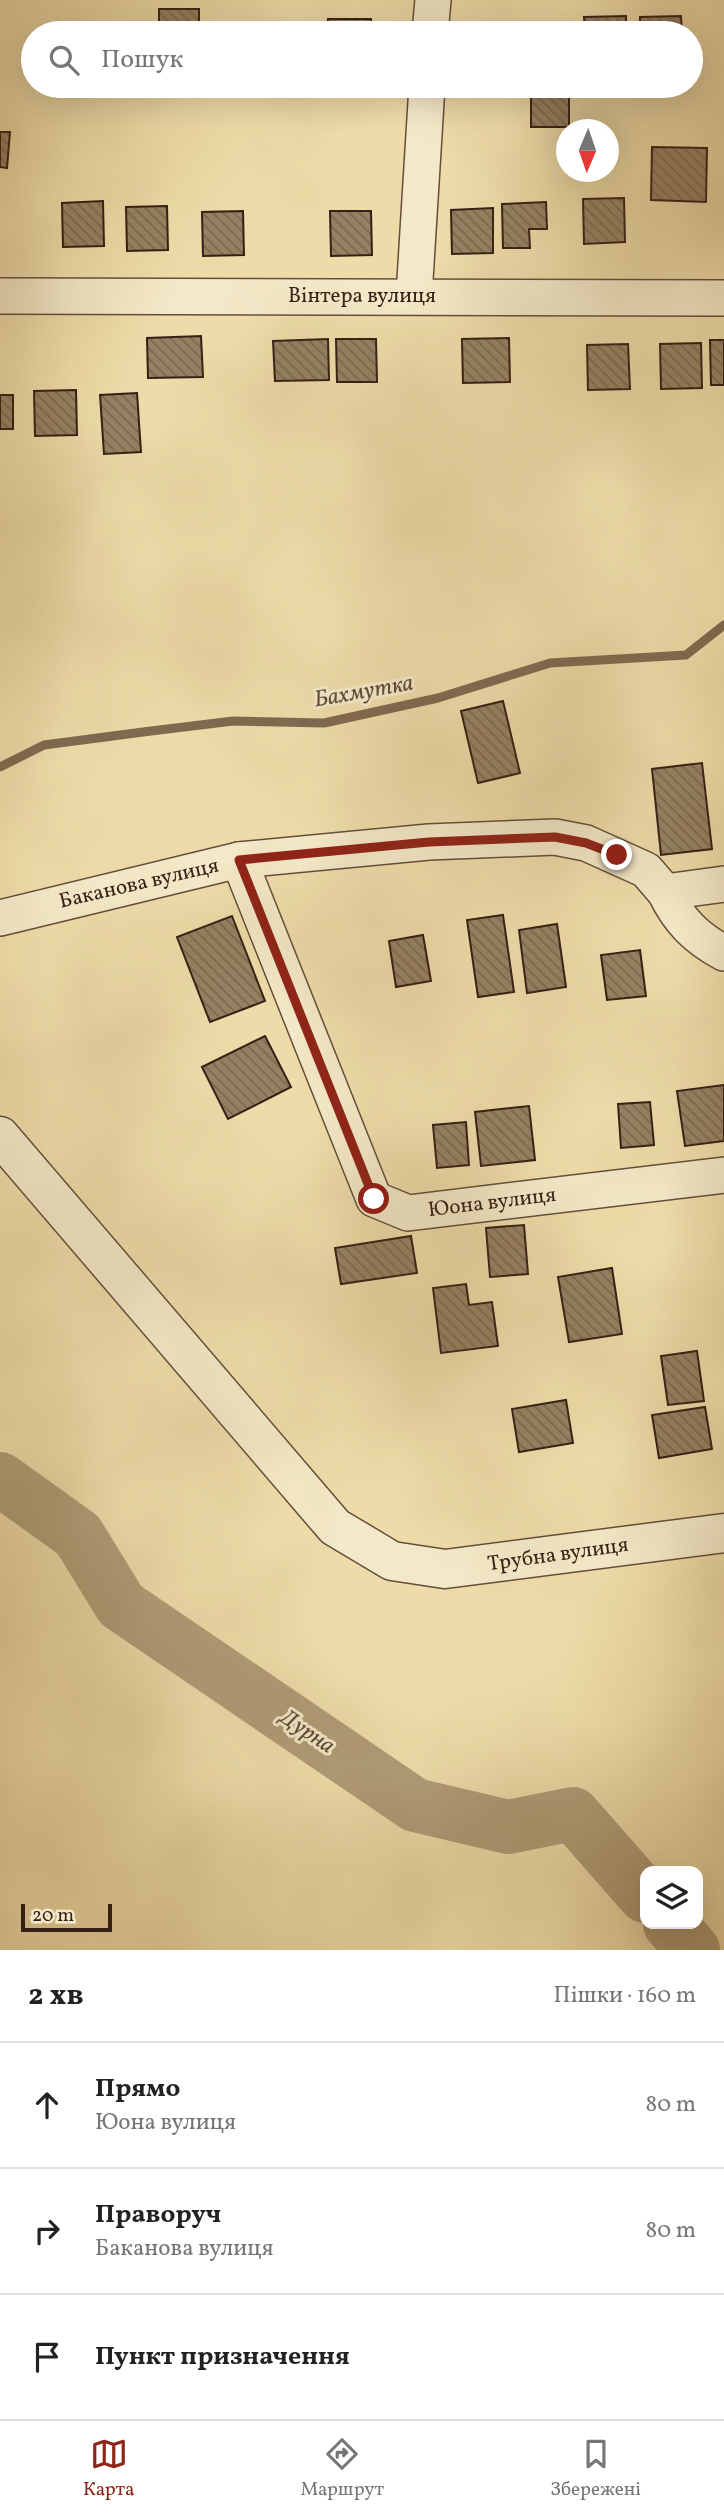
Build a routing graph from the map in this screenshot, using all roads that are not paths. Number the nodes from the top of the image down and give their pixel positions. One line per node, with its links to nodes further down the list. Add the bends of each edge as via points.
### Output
1 (433, 0): 2 (street)
2 (431, 21)
3 (426, 98): 5 (street)
4 (0, 296): 5 (street, Вінтера вулиця)
5 (414, 296): 6 (street, Вінтера вулиця)
6 (724, 299)
7 (239, 860): 9 (street, Баканова вулиця, via 429,842 555,837 617,855 646,870); 10 (street, Баканова вулиця); 13 (street, Юона вулиця, via 374,1199 408,1213)
8 (724, 884): 9 (street)
9 (665, 892): 11 (street, Баканова вулиця, via 677,916)
10 (0, 918)
11 (724, 954)
12 (0, 1136): 14 (street, Трубна вулиця, via 335,1527 392,1561 445,1569)
13 (724, 1175)
14 (724, 1533)

